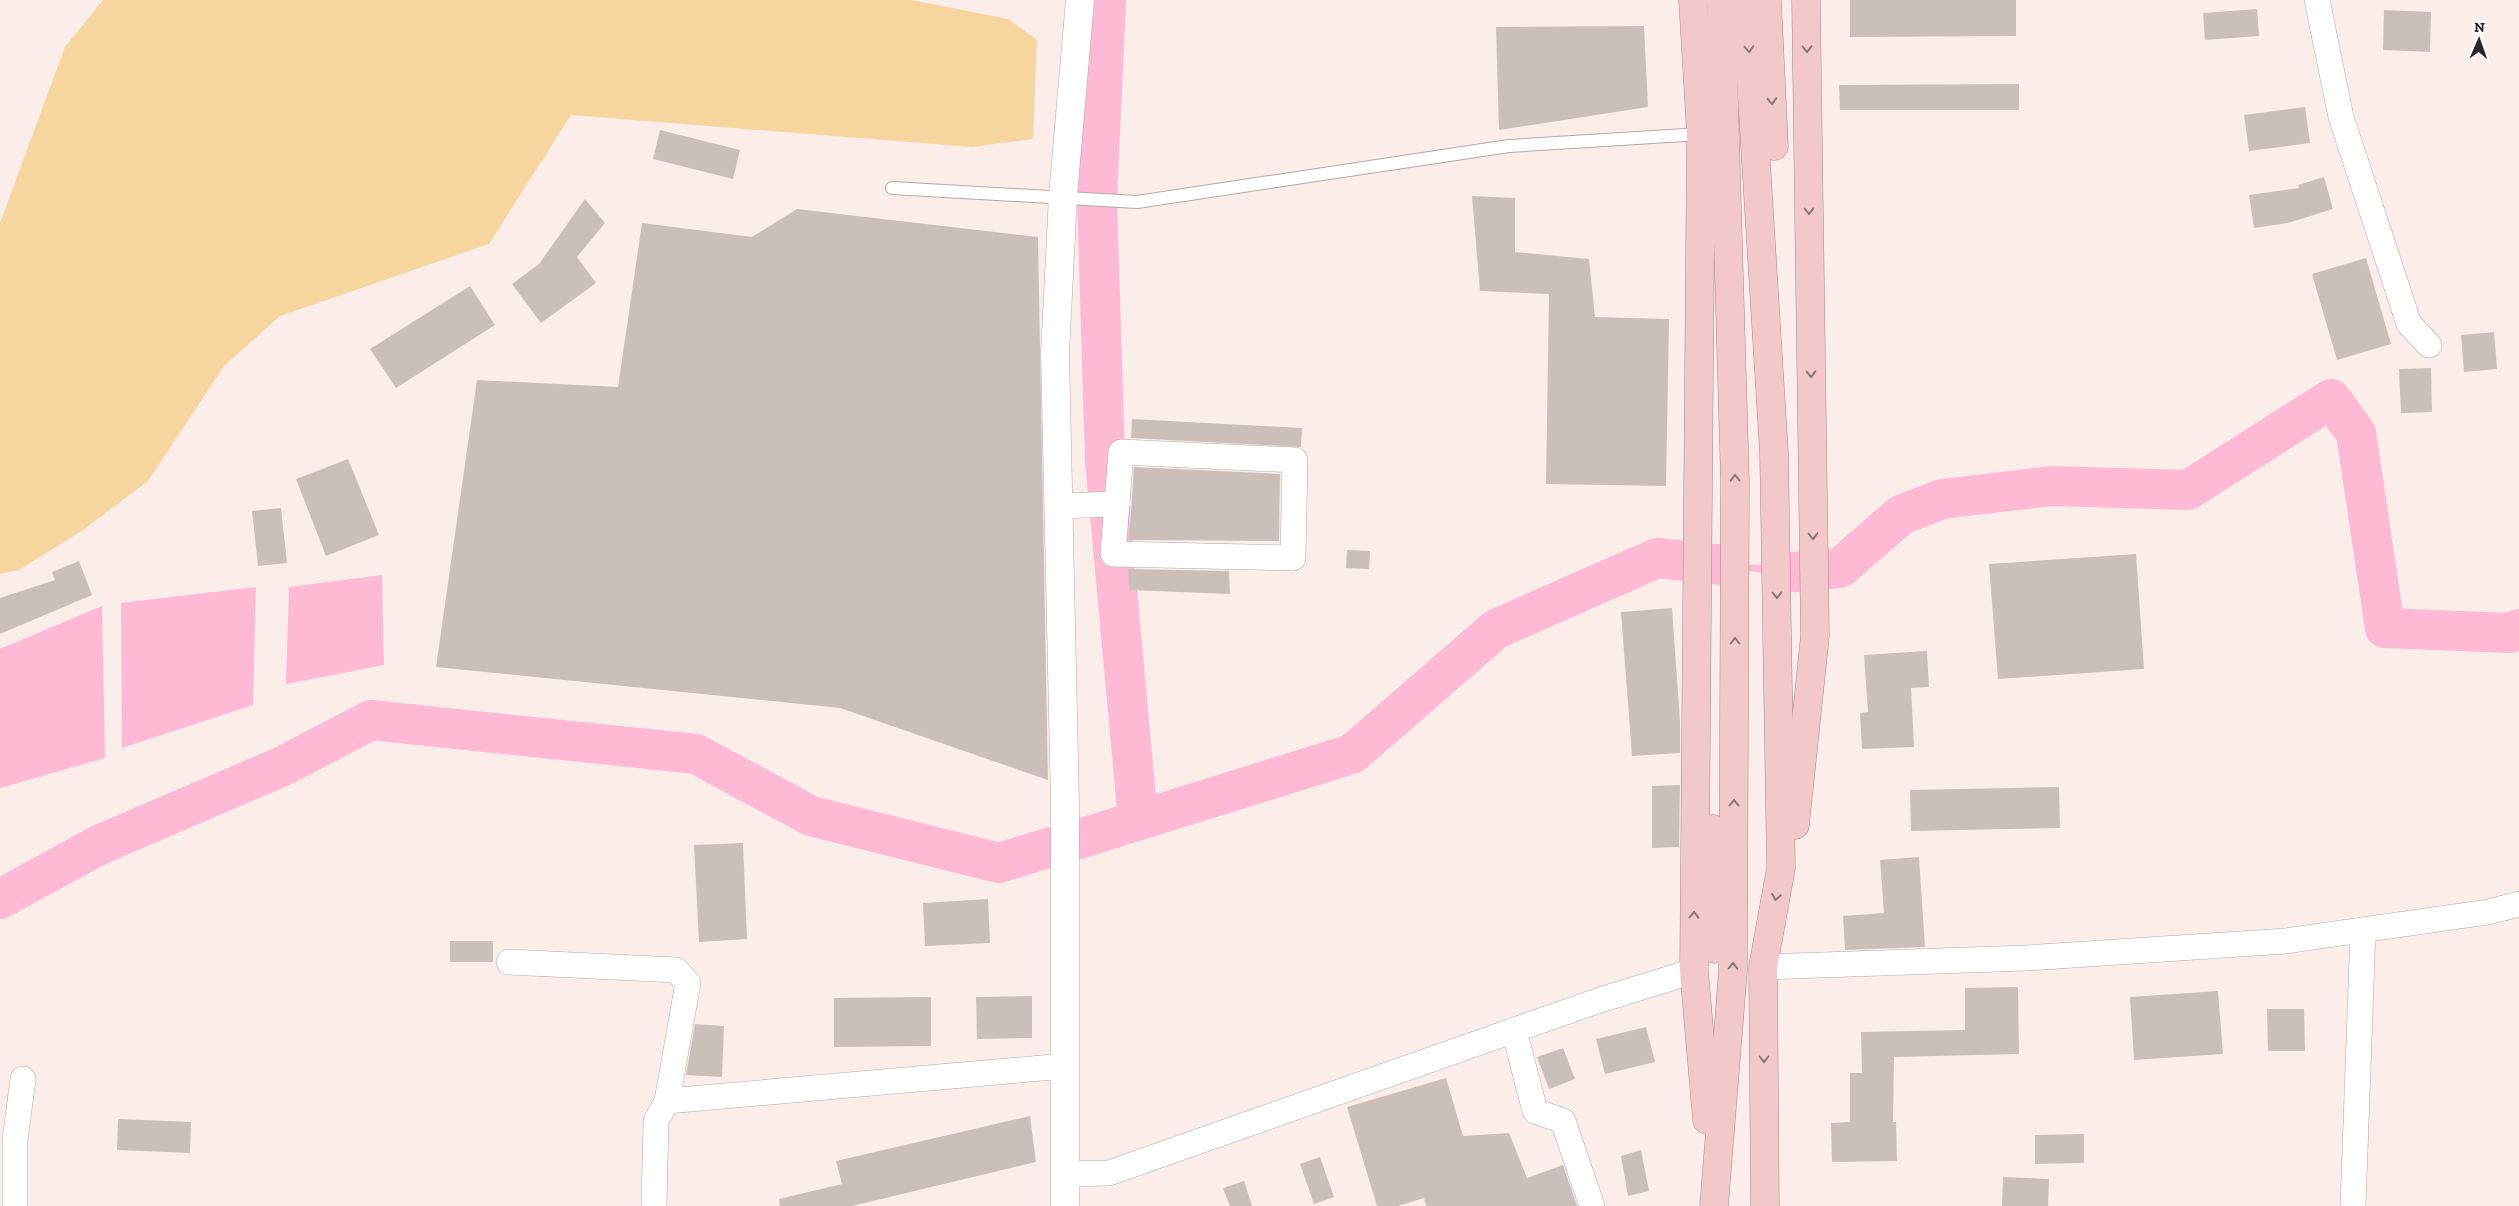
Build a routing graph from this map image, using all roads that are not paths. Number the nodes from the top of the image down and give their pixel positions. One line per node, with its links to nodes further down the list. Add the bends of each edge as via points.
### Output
1 (1080, 0): 11 (street)
2 (1693, 0): 9 (highway)
3 (1706, 0): 26 (highway)
4 (1720, 0): 26 (highway, one-way to 4, via 1733,971 1735,482)
5 (1746, 0): 15 (highway, one-way to 15, via 1774,453)
6 (1767, 0): 15 (highway, one-way to 15, via 1797,640)
7 (1806, 0): 15 (highway, one-way to 15, via 1815,636 1794,832)
8 (2317, 0): 12 (street, via 2344,126 2409,324)
9 (1701, 134): 11 (lane, via 1509,146 1137,202); 20 (highway, one-way to 9)
10 (892, 188): 11 (lane)
11 (1063, 196): 14 (street, via 1055,354)
12 (2429, 345)
13 (1106, 504): 13 (street, via 1121,452 1295,460 1293,558 1114,554); 14 (street)
14 (1059, 506): 22 (street, via 1065,804)
15 (1781, 858): 19 (highway, one-way to 19)
16 (2519, 904): 17 (street, via 2488,912)
17 (2363, 930): 19 (street, via 2286,941 2035,958); 32 (street)
18 (509, 962): 24 (street, via 676,970 688,983)
19 (1763, 967): 31 (highway, one-way to 31)
20 (1694, 971): 21 (street); 26 (highway)
21 (1514, 1030): 25 (street, via 1109,1173); 30 (street, via 1536,1111 1563,1121)
22 (1065, 1066): 24 (street); 25 (street)
23 (24, 1079): 27 (street, via 15,1140)
24 (667, 1101): 28 (street, via 656,1121)
25 (1064, 1174): 29 (street)
26 (1714, 1198)
27 (15, 1206)
28 (654, 1206)
29 (1065, 1206)
30 (1592, 1206)
31 (1765, 1206)
32 (2353, 1206)

